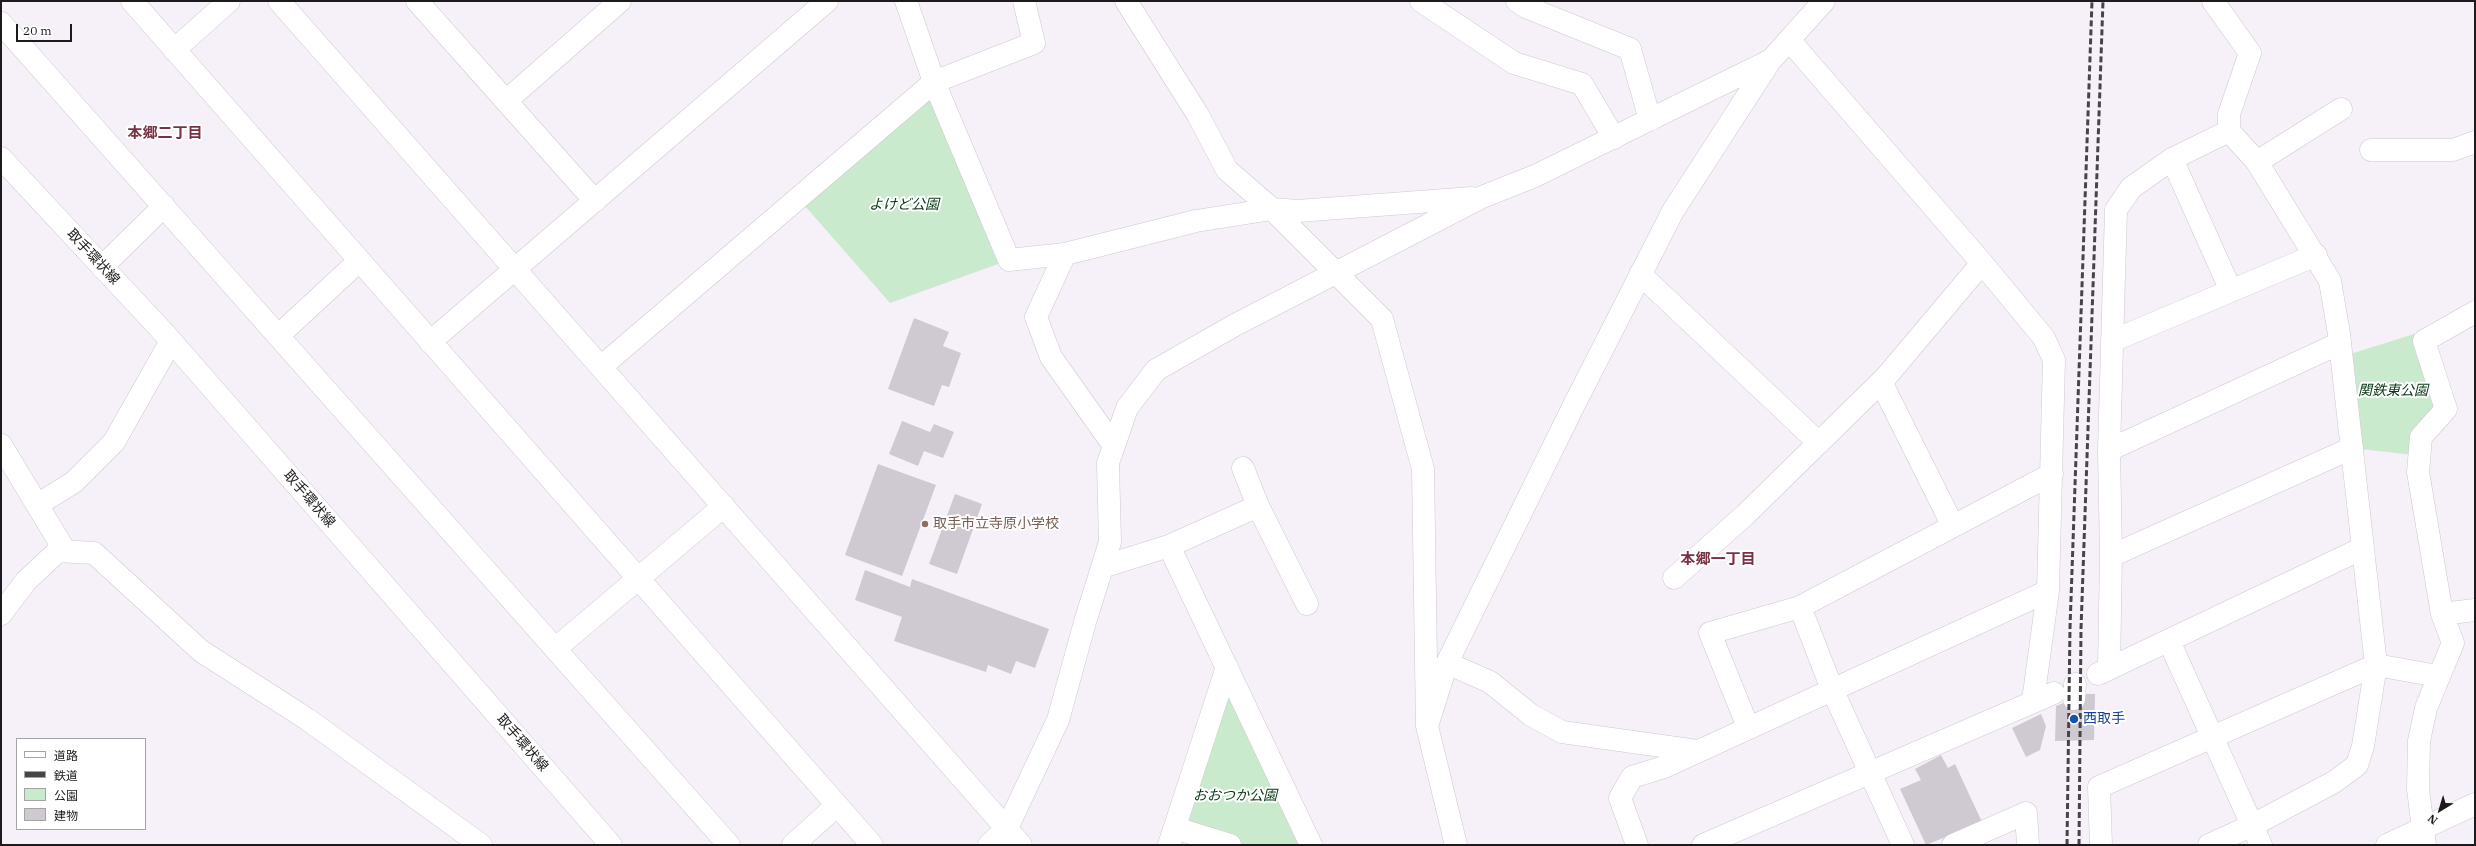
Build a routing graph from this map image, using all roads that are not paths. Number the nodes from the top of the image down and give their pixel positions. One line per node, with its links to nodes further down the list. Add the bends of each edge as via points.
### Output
1 (132, 1): 16 (street)
2 (229, 1): 16 (street)
3 (279, 1): 38 (street)
4 (620, 1): 19 (street)
5 (827, 1): 30 (street)
6 (906, 1): 18 (street)
7 (1024, 1): 18 (street, via 1034,43)
8 (1126, 1): 32 (street, via 1198,114 1227,170)
9 (1421, 1): 23 (street, via 1514,64 1582,84)
10 (1517, 1): 21 (street, via 1526,7 1630,49)
11 (1824, 1): 15 (street)
12 (2213, 1): 22 (street, via 2250,53 2228,114)
13 (421, 2): 19 (street)
14 (1, 23): 31 (street)
15 (1790, 40): 17 (street); 36 (street)
16 (174, 50): 35 (street)
17 (1771, 60): 21 (street); 40 (street, via 1673,211)
18 (934, 82): 33 (street, via 1009,260); 48 (street)
19 (506, 101): 30 (street)
20 (2341, 109): 28 (street)
21 (1650, 120): 23 (street)
22 (2229, 131): 27 (street); 28 (street)
23 (1614, 138): 29 (street, via 1535,176)
24 (2475, 142): 25 (street, via 2453,150)
25 (2372, 150)
26 (1, 158): 37 (street, 取手環状線)
27 (2172, 159): 41 (street); 45 (street, via 2131,188 2116,210)
28 (2257, 162): 34 (street)
29 (1482, 197): 32 (street, via 1298,210); 39 (street)
30 (595, 200): 38 (street)
31 (164, 206): 37 (street); 43 (street)
32 (1272, 209): 33 (street, via 1196,221); 39 (street)
33 (1066, 254): 52 (street, via 1036,317 1051,357)
34 (2316, 255): 41 (street); 47 (street, via 2330,281)
35 (359, 261): 43 (street); 46 (street)
36 (1982, 263): 49 (street); 56 (street, via 2044,338 2054,360)
37 (102, 266): 44 (street, 取手環状線)
38 (514, 270): 46 (street); 48 (street)
39 (1338, 272): 52 (street, via 1235,325 1156,370 1127,408); 83 (street, via 1382,319 1423,469)
40 (1640, 274): 50 (street); 76 (street)
41 (2231, 290): 45 (street)
42 (2475, 312): 73 (street, via 2424,340 2446,409 2421,437 2418,472)
43 (279, 335): 75 (street)
44 (171, 341): 57 (street, via 114,442 74,482); 96 (street, 取手環状線)
45 (2112, 341): 54 (street)
46 (430, 342): 66 (street)
47 (2340, 343): 53 (street); 54 (street)
48 (602, 366): 58 (street)
49 (1881, 382): 50 (street); 60 (street)
50 (1819, 443): 67 (street, via 1746,515)
51 (1, 445): 57 (street)
52 (1114, 446): 65 (street, via 1108,464 1110,542)
53 (2352, 448): 62 (street); 64 (street)
54 (2109, 450): 64 (street)
55 (1243, 468): 59 (street)
56 (2052, 474): 60 (street); 68 (street)
57 (38, 506): 63 (street)
58 (724, 506): 66 (street); 91 (street)
59 (1258, 506): 61 (street); 69 (street)
60 (1953, 526): 70 (street)
61 (1169, 546): 65 (street); 78 (street)
62 (2363, 548): 74 (street); 77 (street)
63 (65, 551): 72 (street, via 58,551 26,581); 95 (street, via 94,553 201,652 307,719)
64 (2111, 556): 74 (street, via 2103,671)
65 (1102, 567): 91 (street, via 1058,720)
66 (637, 577): 75 (street); 89 (street)
67 (1674, 578)
68 (2048, 591): 80 (street); 82 (street)
69 (1307, 604)
70 (1800, 607): 80 (street); 84 (street, via 1710,633)
71 (2475, 610): 73 (street)
72 (1, 614)
73 (2442, 614): 79 (street, via 2453,643)
74 (2169, 641): 85 (street)
75 (555, 649): 97 (street)
76 (1447, 663): 83 (street); 86 (street, via 1490,682 1531,715 1562,732)
77 (2376, 665): 79 (street); 85 (street); 90 (street, via 2363,746 2357,765 2334,782)
78 (1227, 667): 92 (street); 103 (street)
79 (2438, 676): 94 (street, via 2426,708 2419,741 2418,789)
80 (1832, 688): 84 (street); 87 (street)
81 (2068, 692): 82 (street)
82 (2033, 701): 87 (street)
83 (1427, 726): 93 (street)
84 (1748, 727): 86 (street)
85 (2210, 737): 90 (street); 109 (street, via 2099,787)
86 (1697, 751): 104 (street, via 1664,767 1632,777 1620,798)
87 (1870, 774): 105 (street); 106 (street)
88 (2475, 804): 94 (street)
89 (836, 806): 98 (street); 99 (street)
90 (2252, 825): 110 (street); 111 (street)
91 (1006, 828): 100 (street); 101 (street)
92 (1172, 836): 102 (street)
93 (1453, 837)
94 (2424, 837): 112 (street)
95 (482, 845)
96 (611, 845)
97 (729, 845)
98 (793, 845)
99 (872, 845)
100 (989, 845)
101 (1021, 845)
102 (1230, 845)
103 (1311, 845)
104 (1637, 845)
105 (1703, 845)
106 (1903, 845)
107 (1953, 845): 108 (street, via 2026,813)
108 (2028, 845)
109 (2101, 845)
110 (2209, 845)
111 (2261, 845)
112 (2387, 845)

